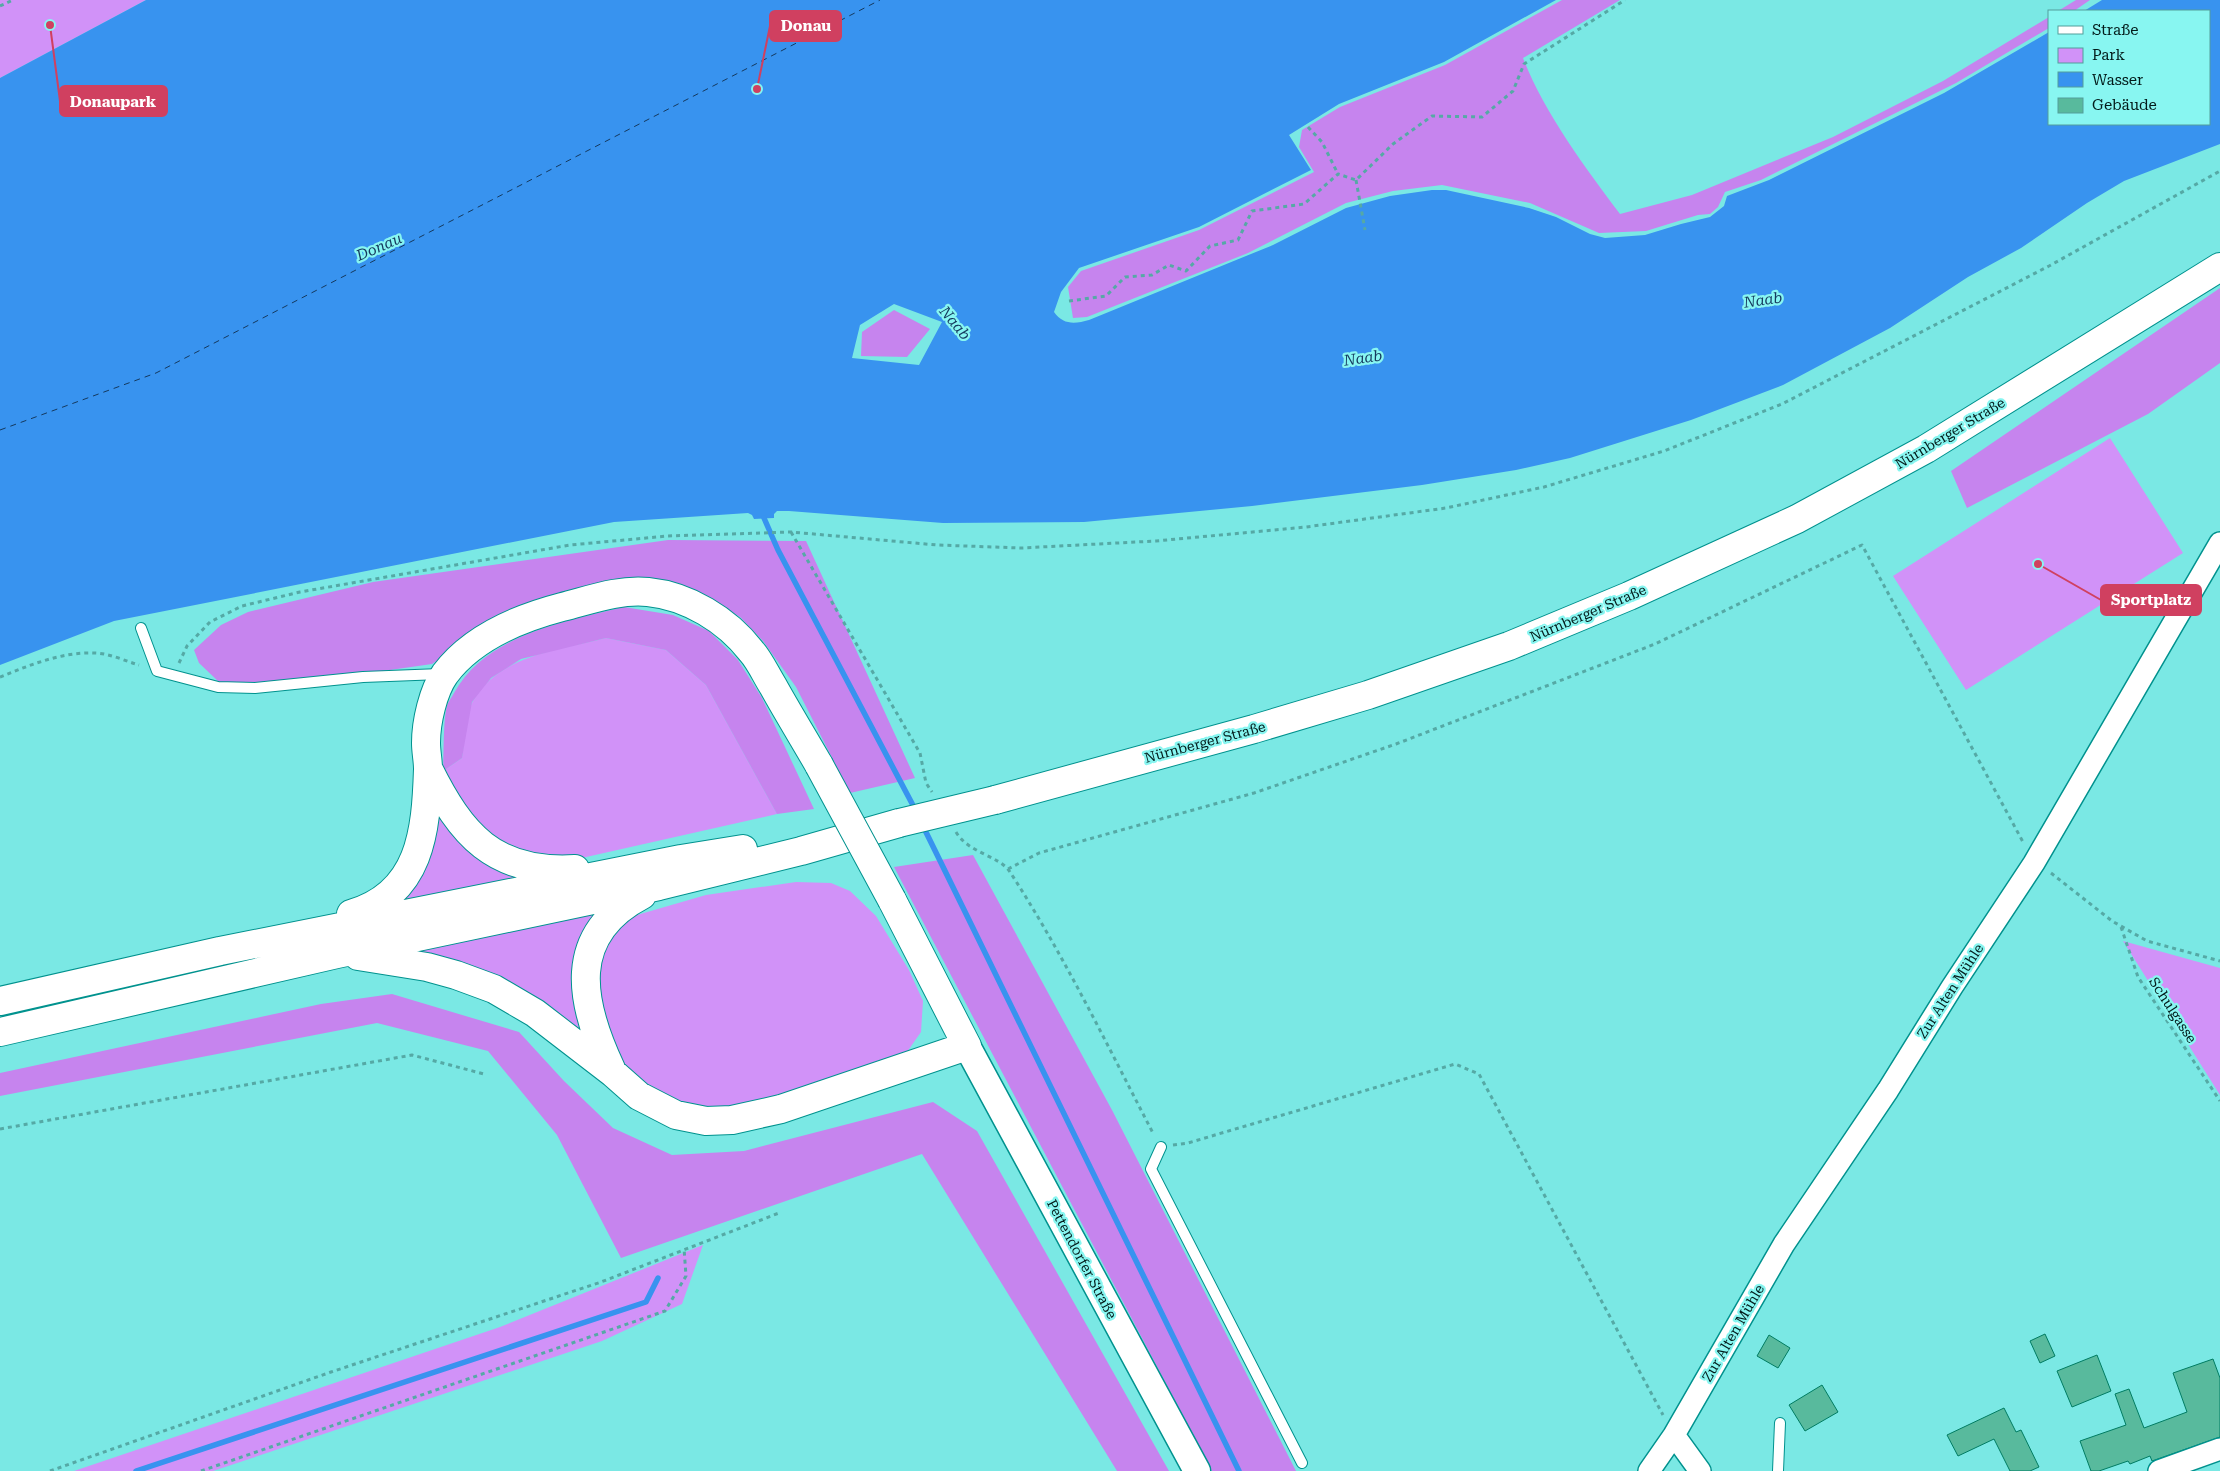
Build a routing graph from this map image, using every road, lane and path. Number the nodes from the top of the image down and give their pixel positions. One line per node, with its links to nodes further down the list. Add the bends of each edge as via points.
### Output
1 (13, 0): 3 (path)
2 (1625, 0): 7 (path, via 1524,64 1513,91 1482,117 1432,116 1393,144)
3 (0, 6)
4 (1308, 128): 6 (path, via 1322,142)
5 (2220, 171): 11 (path, via 2049,266 1782,404 1664,451 1544,487 1446,508 1306,527 1156,541 1022,548 937,545)
6 (1338, 174): 7 (path); 10 (path, via 1304,204 1252,211 1238,240 1210,246 1186,271 1169,266 1152,275 1125,277 1106,296)
7 (1356, 180): 8 (path)
8 (1365, 230)
9 (2220, 267): 20 (main road, Nürnberger Straße, bridge, via 1926,449 1796,519 1629,596 1509,646 1368,695 995,800)
10 (1069, 302)
11 (791, 532): 16 (path, via 618,539 290,594 242,606 210,622 187,646); 19 (path, via 920,753 926,783)
12 (2218, 551): 23 (street, Zur Alten Mühle)
13 (141, 628): 14 (lane)
14 (157, 671): 16 (lane); 17 (path, via 96,653 66,655)
15 (445, 674): 16 (lane, via 363,677 255,688 218,688); 18 (main road, via 429,719 426,742); 32 (main road, bridge, via 471,648 502,628 547,611 615,594 648,592 684,600 715,617 753,652 819,765)
16 (173, 676)
17 (0, 677)
18 (428, 768): 22 (main road, via 444,800 475,840 520,864 561,870); 27 (main road, via 418,853 410,872 398,887 382,901 355,913)
19 (936, 799)
20 (899, 823): 22 (main road); 25 (main road)
21 (951, 824): 24 (path, via 961,841)
22 (681, 859): 27 (main road)
23 (2034, 863): 24 (path, via 1862,546 1655,644 1396,744 1254,793 1039,853); 26 (path, via 2061,879); 41 (street, Zur Alten Mühle, via 1784,1244)
24 (1008, 869): 37 (path, via 1058,953)
25 (659, 886): 28 (main road); 33 (main road, via 628,902 612,916 599,932 590,952 584,978 587,1003)
26 (2120, 926): 29 (path, via 2147,941); 35 (path, Schulgasse, via 2138,977)
27 (220, 952): 30 (main road)
28 (337, 954): 31 (main road); 33 (main road, via 427,967 494,989 535,1013)
29 (2220, 961)
30 (0, 1001)
31 (0, 1032)
32 (967, 1046): 33 (main road, via 781,1108 732,1120 706,1121 676,1115 639,1096); 46 (street, Pettendorfer Straße)
33 (613, 1073)
34 (484, 1074): 36 (path, via 412,1055)
35 (2220, 1101)
36 (0, 1129)
37 (1161, 1147): 41 (path, via 1188,1143 1455,1064 1479,1074); 43 (lane, via 1151,1169)
38 (779, 1213): 39 (path)
39 (684, 1248): 44 (path, via 601,1282); 45 (path, via 686,1276 665,1311)
40 (1780, 1423): 49 (lane)
41 (1674, 1435): 47 (street, Zur Alten Mühle); 48 (street)
42 (2220, 1449): 50 (street)
43 (1302, 1463)
44 (50, 1471)
45 (201, 1471)
46 (1197, 1471)
47 (1649, 1471)
48 (1700, 1471)
49 (1778, 1471)
50 (2159, 1471)

